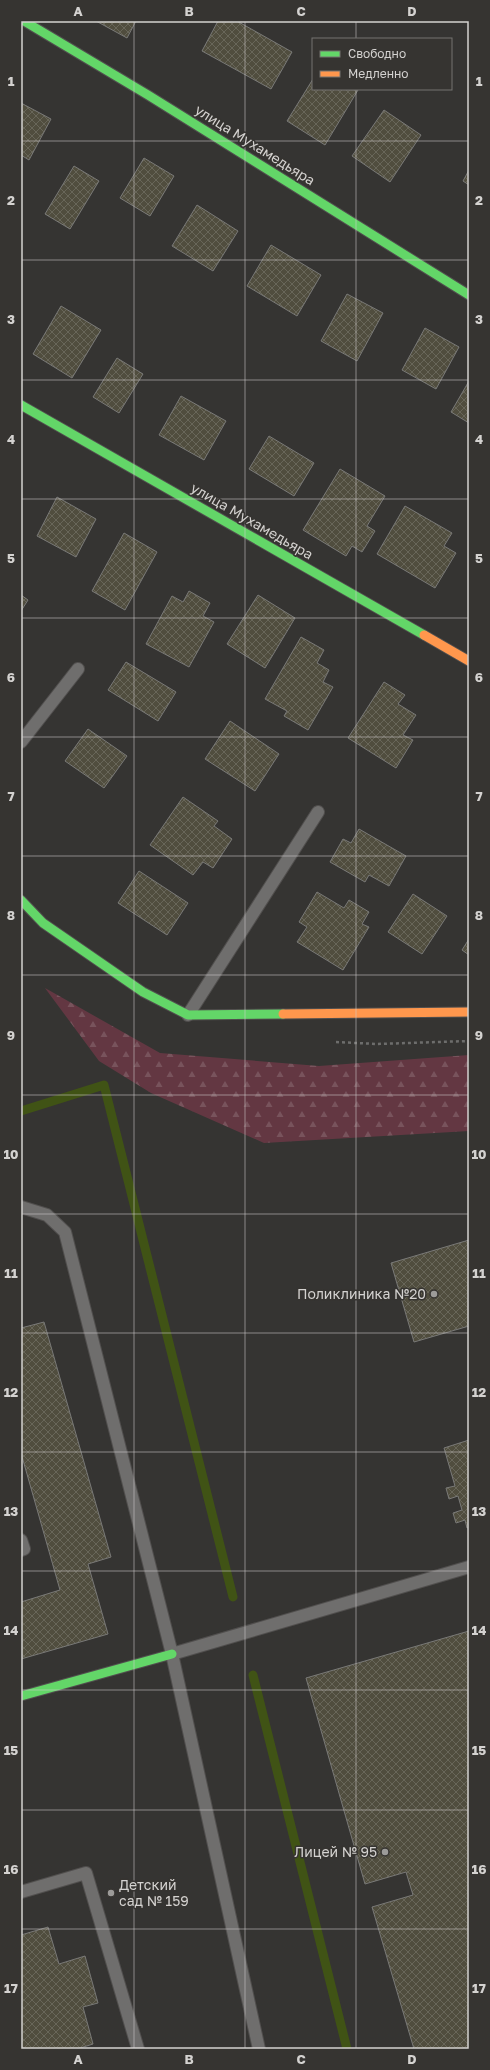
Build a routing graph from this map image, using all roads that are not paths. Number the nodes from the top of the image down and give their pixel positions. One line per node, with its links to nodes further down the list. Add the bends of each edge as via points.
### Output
1 (24, 21): 2 (street, улица Мухамедьяра, via 148,95)
2 (469, 295)
3 (21, 405): 4 (street, улица Мухамедьяра)
4 (469, 661)
5 (78, 669): 6 (lane)
6 (21, 742)
7 (318, 812): 10 (lane)
8 (21, 900): 10 (street, via 43,923 143,992)
9 (469, 1012): 10 (street)
10 (188, 1015)
11 (21, 1207): 15 (lane, via 47,1215 65,1232)
12 (21, 1540): 13 (lane, via 24,1549)
13 (21, 1550)
14 (469, 1567): 15 (lane)
15 (172, 1654): 16 (street); 19 (lane)
16 (21, 1696)
17 (21, 1892): 18 (lane, via 86,1872)
18 (138, 2049)
19 (259, 2049)

